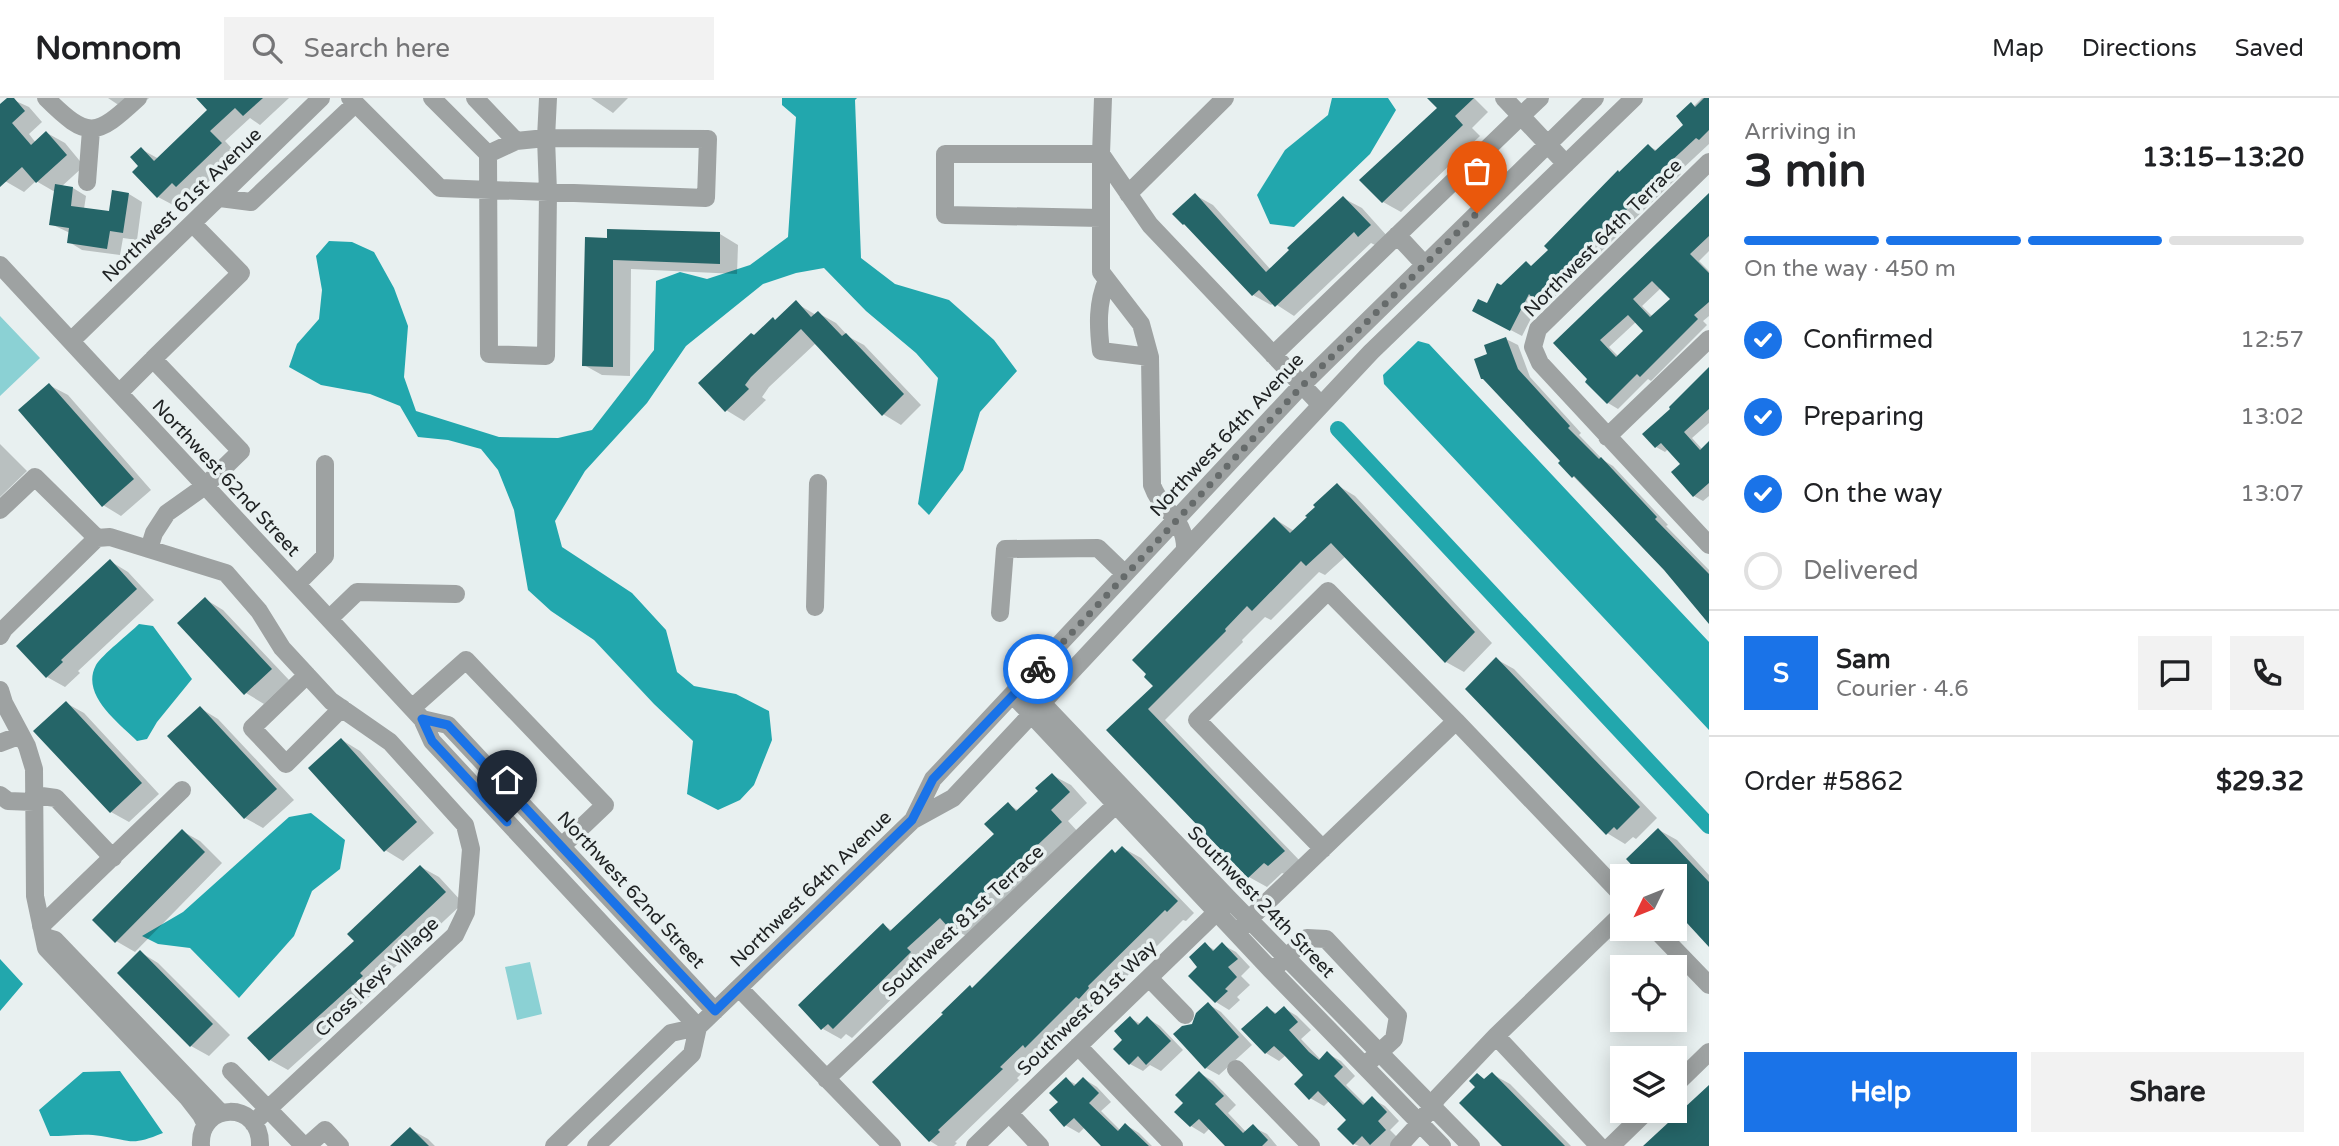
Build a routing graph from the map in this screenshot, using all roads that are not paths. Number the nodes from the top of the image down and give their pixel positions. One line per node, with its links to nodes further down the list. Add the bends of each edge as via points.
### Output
1 (47, 98): 15 (street, via 69,120)
2 (138, 98): 15 (street, via 114,121)
3 (321, 98): 27 (street, Northwest 61st Avenue)
4 (432, 98): 19 (street)
5 (475, 98): 17 (street)
6 (548, 98): 16 (street)
7 (1103, 98): 20 (street)
8 (1226, 98): 26 (street)
9 (1504, 98): 14 (street)
10 (1540, 98): 14 (street)
11 (1595, 98): 18 (street, Northwest 64th Avenue)
12 (1634, 98): 22 (street, Northwest 64th Avenue)
13 (352, 101): 24 (street, via 440,188); 27 (street, via 251,202)
14 (1521, 117): 18 (street); 30 (street)
15 (91, 130): 23 (street)
16 (546, 138): 17 (street); 25 (street); 25 (street, via 708,139 706,198)
17 (516, 141): 19 (street)
18 (1547, 145): 22 (street); 31 (street, Northwest 64th Avenue)
19 (488, 154): 24 (street)
20 (1101, 154): 26 (street); 28 (street); 28 (street, via 945,155 945,215)
21 (1709, 162): 42 (street, Northwest 64th Terrace, via 1538,329 1533,347 1540,363)
22 (1566, 164): 41 (street, Northwest 64th Avenue)
23 (87, 182)
24 (488, 190): 25 (street); 25 (street, via 489,354 546,356)
25 (548, 192)
26 (1128, 194): 36 (street, via 1150,225)
27 (220, 198): 29 (street, Northwest 61st Avenue)
28 (1101, 218): 33 (street, via 1101,272)
29 (193, 224): 35 (street, Northwest 61st Avenue); 38 (street, via 241,272)
30 (1397, 235): 31 (street); 36 (street)
31 (1424, 264): 39 (street, Northwest 64th Avenue)
32 (0, 265): 35 (street, Northwest 62nd Street)
33 (1107, 279): 37 (street, via 1141,324); 37 (street, via 1100,296 1101,351)
34 (1709, 339): 42 (street)
35 (71, 341): 40 (street, Northwest 62nd Street)
36 (1273, 355): 39 (street)
37 (1150, 357): 48 (street, via 1152,485)
38 (153, 359): 40 (street); 45 (street, via 241,451)
39 (1302, 386): 41 (street); 48 (street, Northwest 64th Avenue)
40 (119, 393): 45 (street, Northwest 62nd Street)
41 (1321, 404): 53 (street, Northwest 64th Avenue)
42 (1607, 437): 49 (street)
43 (325, 464): 55 (street, via 325,556)
44 (818, 483): 57 (street)
45 (205, 486): 52 (street, via 167,513); 55 (street, Northwest 62nd Street)
46 (0, 510): 50 (street, via 35,477)
47 (1709, 518): 49 (street)
48 (1176, 520): 53 (street, via 1182,526); 54 (street, Northwest 64th Avenue)
49 (1695, 531): 51 (street)
50 (97, 538): 52 (street, Cross Keys Village, via 110,537); 60 (street)
51 (1709, 545)
52 (149, 549): 61 (street, Cross Keys Village, via 226,573)
53 (1185, 550): 65 (street, Northwest 64th Avenue)
54 (1125, 574): 58 (street, via 1097,548 1005,549); 63 (street, Northwest 64th Avenue)
55 (297, 584): 59 (street, Northwest 62nd Street)
56 (456, 594): 59 (street, via 358,592)
57 (815, 607)
58 (1000, 613)
59 (329, 619): 66 (street, Northwest 62nd Street)
60 (0, 636)
61 (307, 675): 64 (street, Cross Keys Village); 64 (street, via 252,728 286,764)
62 (0, 690): 68 (street)
63 (1018, 690): 65 (street, Southwest 24th Street); 74 (street, Northwest 64th Avenue, via 933,779)
64 (342, 708): 104 (street, Cross Keys Village, via 390,742 465,825 471,849 466,912 455,934)
65 (1037, 710): 73 (street, Southwest 24th Street); 74 (street, Northwest 64th Avenue, via 953,798)
66 (417, 713): 75 (street, Northwest 62nd Street, via 448,725); 75 (street, via 466,660 605,805); 79 (street, Northwest 62nd Street, via 432,741)
67 (1456, 721): 76 (street); 76 (street, via 1328,591 1198,720); 80 (street)
68 (21, 735): 69 (street); 72 (street, via 34,769)
69 (0, 743)
70 (182, 790): 77 (street)
71 (0, 795): 72 (street, via 8,801)
72 (34, 799): 77 (street, via 56,798); 84 (street, via 35,897)
73 (1121, 799): 81 (street, Southwest 24th Street); 102 (street, Southwest 81st Terrace)
74 (912, 820): 90 (street, Northwest 64th Avenue)
75 (562, 846): 78 (street, Northwest 62nd Street)
76 (1322, 849): 82 (street)
77 (113, 858): 84 (street)
78 (592, 879): 79 (street); 91 (street, Northwest 62nd Street)
79 (561, 880): 93 (street, Northwest 62nd Street)
80 (1610, 882)
81 (1223, 906): 82 (street, Southwest 24th Street); 88 (street, Southwest 81st Way)
82 (1242, 926): 86 (street, Southwest 24th Street); 87 (street, Southwest 24th Street)
83 (1610, 926): 94 (street)
84 (43, 932): 105 (street); 110 (street, via 46,948 196,1107)
85 (1668, 942): 89 (street)
86 (1285, 957): 87 (street); 97 (street, Southwest 24th Street); 97 (street, via 1307,938 1326,939 1398,1016 1394,1039)
87 (1272, 970): 98 (street, Southwest 24th Street)
88 (1149, 978): 92 (street); 95 (street, Southwest 81st Way)
89 (1709, 985)
90 (739, 988): 91 (street, Northwest 64th Avenue); 102 (street)
91 (715, 1011): 93 (street, Northwest 64th Avenue)
92 (1185, 1015)
93 (698, 1027): 115 (street, via 671,1032); 116 (street, via 692,1054)
94 (1496, 1037): 103 (street); 125 (street)
95 (1078, 1046): 106 (street, Southwest 81st Way); 120 (street)
96 (1709, 1052): 101 (street)
97 (1379, 1053): 98 (street); 103 (street, Southwest 24th Street)
98 (1365, 1066): 109 (street, Southwest 24th Street)
99 (1236, 1069): 121 (street)
100 (231, 1072): 104 (street)
101 (1687, 1073)
102 (826, 1079): 117 (street)
103 (1432, 1106): 109 (street); 124 (street, Southwest 24th Street)
104 (268, 1109): 107 (street, Cross Keys Village); 113 (street)
105 (221, 1113): 107 (street, via 243,1114); 110 (street)
106 (1009, 1113): 118 (street, Southwest 81st Way); 119 (street)
107 (253, 1123): 112 (street)
108 (1635, 1123): 126 (street)
109 (1420, 1124): 122 (street); 123 (street, Southwest 24th Street)
110 (206, 1125): 111 (street)
111 (201, 1146)
112 (260, 1146)
113 (306, 1146): 114 (street, via 325,1130)
114 (340, 1146)
115 (554, 1146)
116 (596, 1146)
117 (892, 1146)
118 (975, 1146)
119 (1040, 1146)
120 (1174, 1146)
121 (1311, 1146)
122 (1399, 1146)
123 (1442, 1146)
124 (1471, 1146)
125 (1600, 1146)
126 (1611, 1146)

